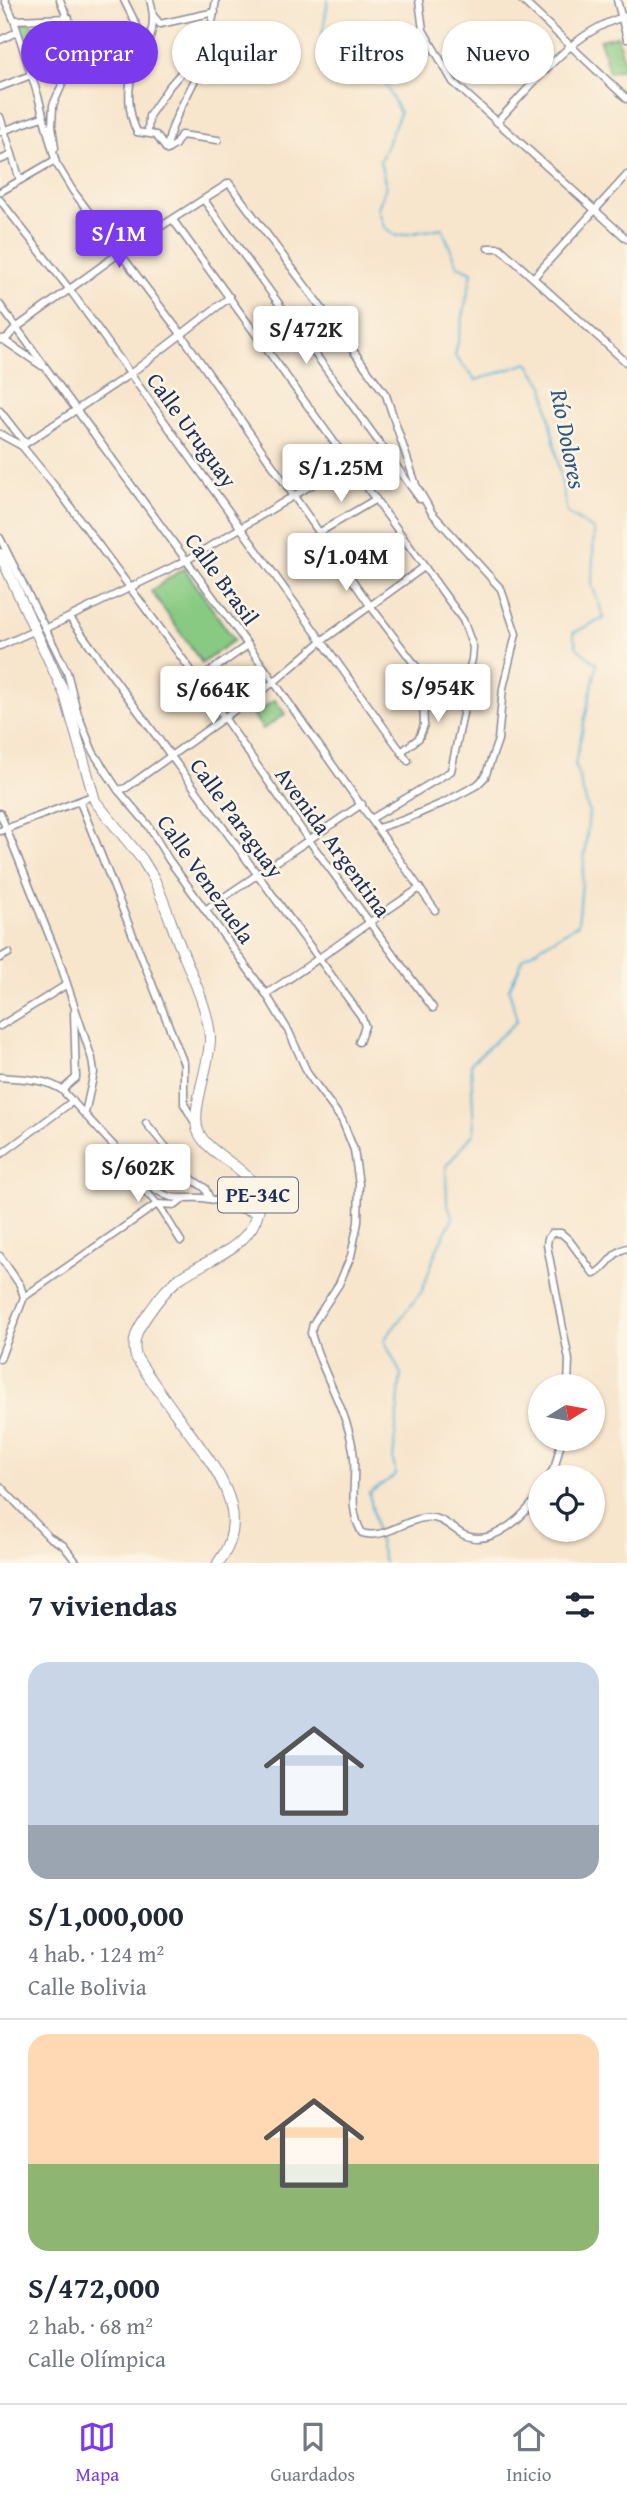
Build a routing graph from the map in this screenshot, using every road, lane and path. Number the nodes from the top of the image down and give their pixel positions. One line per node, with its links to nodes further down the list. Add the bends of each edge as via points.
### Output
1 (5, 0): 13 (street)
2 (60, 0): 11 (street)
3 (124, 0): 14 (street)
4 (150, 0): 12 (street)
5 (216, 0): 9 (street)
6 (419, 0): 31 (street, via 423,30 453,82)
7 (522, 0): 21 (street)
8 (617, 0): 10 (street)
9 (215, 12): 12 (street, via 160,24); 16 (street)
10 (624, 17): 18 (street); 21 (street, via 595,28)
11 (69, 18): 13 (street); 38 (street, via 72,46 53,105)
12 (155, 18): 15 (street)
13 (14, 20): 17 (street)
14 (134, 21)
15 (154, 21)
16 (213, 21)
17 (17, 32): 19 (street); 20 (street)
18 (627, 39)
19 (0, 40)
20 (21, 44)
21 (570, 46): 28 (street); 31 (street)
22 (21, 79): 27 (street)
23 (172, 83): 33 (street, via 149,116)
24 (33, 84): 30 (street)
25 (132, 84): 33 (street, via 133,123 137,132)
26 (192, 84): 35 (street, via 175,119)
27 (0, 87)
28 (627, 99)
29 (0, 117): 32 (street)
30 (42, 117): 32 (street); 38 (street)
31 (497, 122): 44 (street)
32 (2, 131): 36 (street)
33 (148, 132): 35 (street)
34 (218, 140): 35 (street, via 181,135)
35 (167, 150)
36 (12, 155): 37 (street); 40 (street)
37 (0, 160)
38 (55, 160): 40 (street); 48 (street)
39 (627, 175): 44 (street)
40 (20, 180): 41 (street)
41 (0, 192)
42 (0, 200): 50 (street, Calle Uruguay)
43 (204, 200): 45 (street); 66 (street); 66 (street, via 229,183 386,395 416,485)
44 (595, 209): 46 (street); 49 (street)
45 (173, 220): 48 (street); 51 (street)
46 (627, 239)
47 (488, 248): 49 (street, via 500,248)
48 (121, 252): 50 (street); 54 (street)
49 (534, 277): 56 (street)
50 (70, 290): 53 (street); 58 (street, Calle Uruguay)
51 (230, 297): 54 (street); 63 (street)
52 (0, 305): 53 (street, Calle Brasil)
53 (16, 328): 55 (street); 57 (street, Calle Brasil)
54 (181, 334): 58 (street); 64 (street)
55 (1, 339): 57 (street)
56 (627, 363)
57 (46, 368): 59 (street, Calle Brasil)
58 (130, 374): 59 (street); 67 (street, Calle Uruguay)
59 (76, 409): 62 (street); 71 (street, Calle Brasil)
60 (0, 411): 62 (street)
61 (0, 434): 62 (street, Avenida Argentina)
62 (24, 444): 73 (street, Avenida Argentina)
63 (350, 462): 64 (street); 65 (street)
64 (295, 495): 67 (street); 68 (street)
65 (376, 499): 68 (street); 72 (street)
66 (432, 513): 94 (street, via 501,589 516,635 503,688 498,740 485,777 445,802)
67 (241, 528): 71 (street); 77 (street, Calle Uruguay)
68 (320, 532): 74 (street)
69 (0, 538): 76 (street)
70 (0, 554): 76 (main road)
71 (187, 561): 73 (street); 78 (street, Calle Brasil)
72 (424, 567): 74 (street); 93 (street, via 463,620 473,648 454,766 449,775)
73 (130, 588): 75 (street); 80 (street, Avenida Argentina)
74 (369, 604): 77 (street); 85 (street, via 422,674 424,725 419,738)
75 (71, 618): 76 (street); 86 (street, Calle Paraguay)
76 (42, 629): 79 (street); 82 (main road); 83 (street, via 67,672)
77 (323, 640): 81 (street); 85 (street, Calle Uruguay)
78 (248, 645): 80 (street); 81 (street, Calle Brasil)
79 (0, 646)
80 (198, 680): 84 (street, Avenida Argentina)
81 (274, 682): 84 (street); 91 (street, Calle Brasil)
82 (70, 708): 83 (street, Calle Venezuela); 89 (main road)
83 (79, 717): 88 (street, Calle Venezuela, via 93,752)
84 (224, 718): 86 (street); 96 (street, Avenida Argentina)
85 (401, 752): 87 (street, Calle Uruguay)
86 (171, 757): 88 (street); 97 (street, Calle Paraguay)
87 (408, 761)
88 (118, 790): 99 (street, Calle Venezuela, via 148,825)
89 (92, 796): 90 (street); 116 (main road, via 153,877 206,1017 210,1047)
90 (80, 802): 95 (street); 116 (street, via 184,1064 184,1104)
91 (362, 804): 93 (street, Calle Brasil); 96 (street)
92 (0, 813): 95 (street)
93 (372, 819): 94 (street, Calle Brasil)
94 (378, 828): 98 (street, Calle Brasil)
95 (3, 830): 105 (street)
96 (308, 839): 97 (street); 101 (street, Avenida Argentina)
97 (256, 873): 99 (street); 104 (street, Calle Paraguay)
98 (420, 888): 100 (street, Calle Brasil); 101 (street)
99 (205, 910): 106 (street, Calle Venezuela)
100 (435, 910)
101 (368, 921): 104 (street); 108 (street, Avenida Argentina)
102 (9, 953): 103 (street)
103 (0, 958)
104 (318, 960): 106 (street); 110 (street, Calle Paraguay, via 364,1022)
105 (66, 985): 107 (street); 109 (street)
106 (266, 994): 130 (street, Calle Venezuela, via 308,1074 342,1120 354,1150 358,1222 351,1256 311,1333 344,1416 353,1454 355,1521 370,1536 435,1517 463,1534 480,1538 516,1521)
107 (74, 1004): 112 (street, via 76,1078); 114 (street, via 94,1073)
108 (433, 1008)
109 (0, 1026)
110 (359, 1042)
111 (0, 1077): 112 (street, via 52,1083)
112 (62, 1090): 113 (street)
113 (74, 1101): 114 (street); 117 (street)
114 (85, 1113): 118 (street)
115 (146, 1123): 119 (street)
116 (197, 1126): 122 (main road, PE-34C, via 204,1139 254,1185 259,1199)
117 (0, 1155)
118 (126, 1156): 120 (street, via 159,1192); 121 (street, via 126,1165)
119 (210, 1199): 120 (street); 122 (street)
120 (182, 1200): 121 (street, via 176,1205)
121 (157, 1204): 123 (street); 126 (street)
122 (257, 1214): 132 (main road, PE-34C, via 234,1247 166,1291 134,1340 139,1362 226,1488 233,1528)
123 (181, 1241)
124 (627, 1248): 128 (street, via 615,1252 594,1274 561,1233 548,1238)
125 (0, 1256): 126 (street)
126 (24, 1297): 127 (street)
127 (0, 1359)
128 (568, 1374)
129 (0, 1486): 131 (street)
130 (528, 1507)
131 (77, 1563)
132 (218, 1563)

